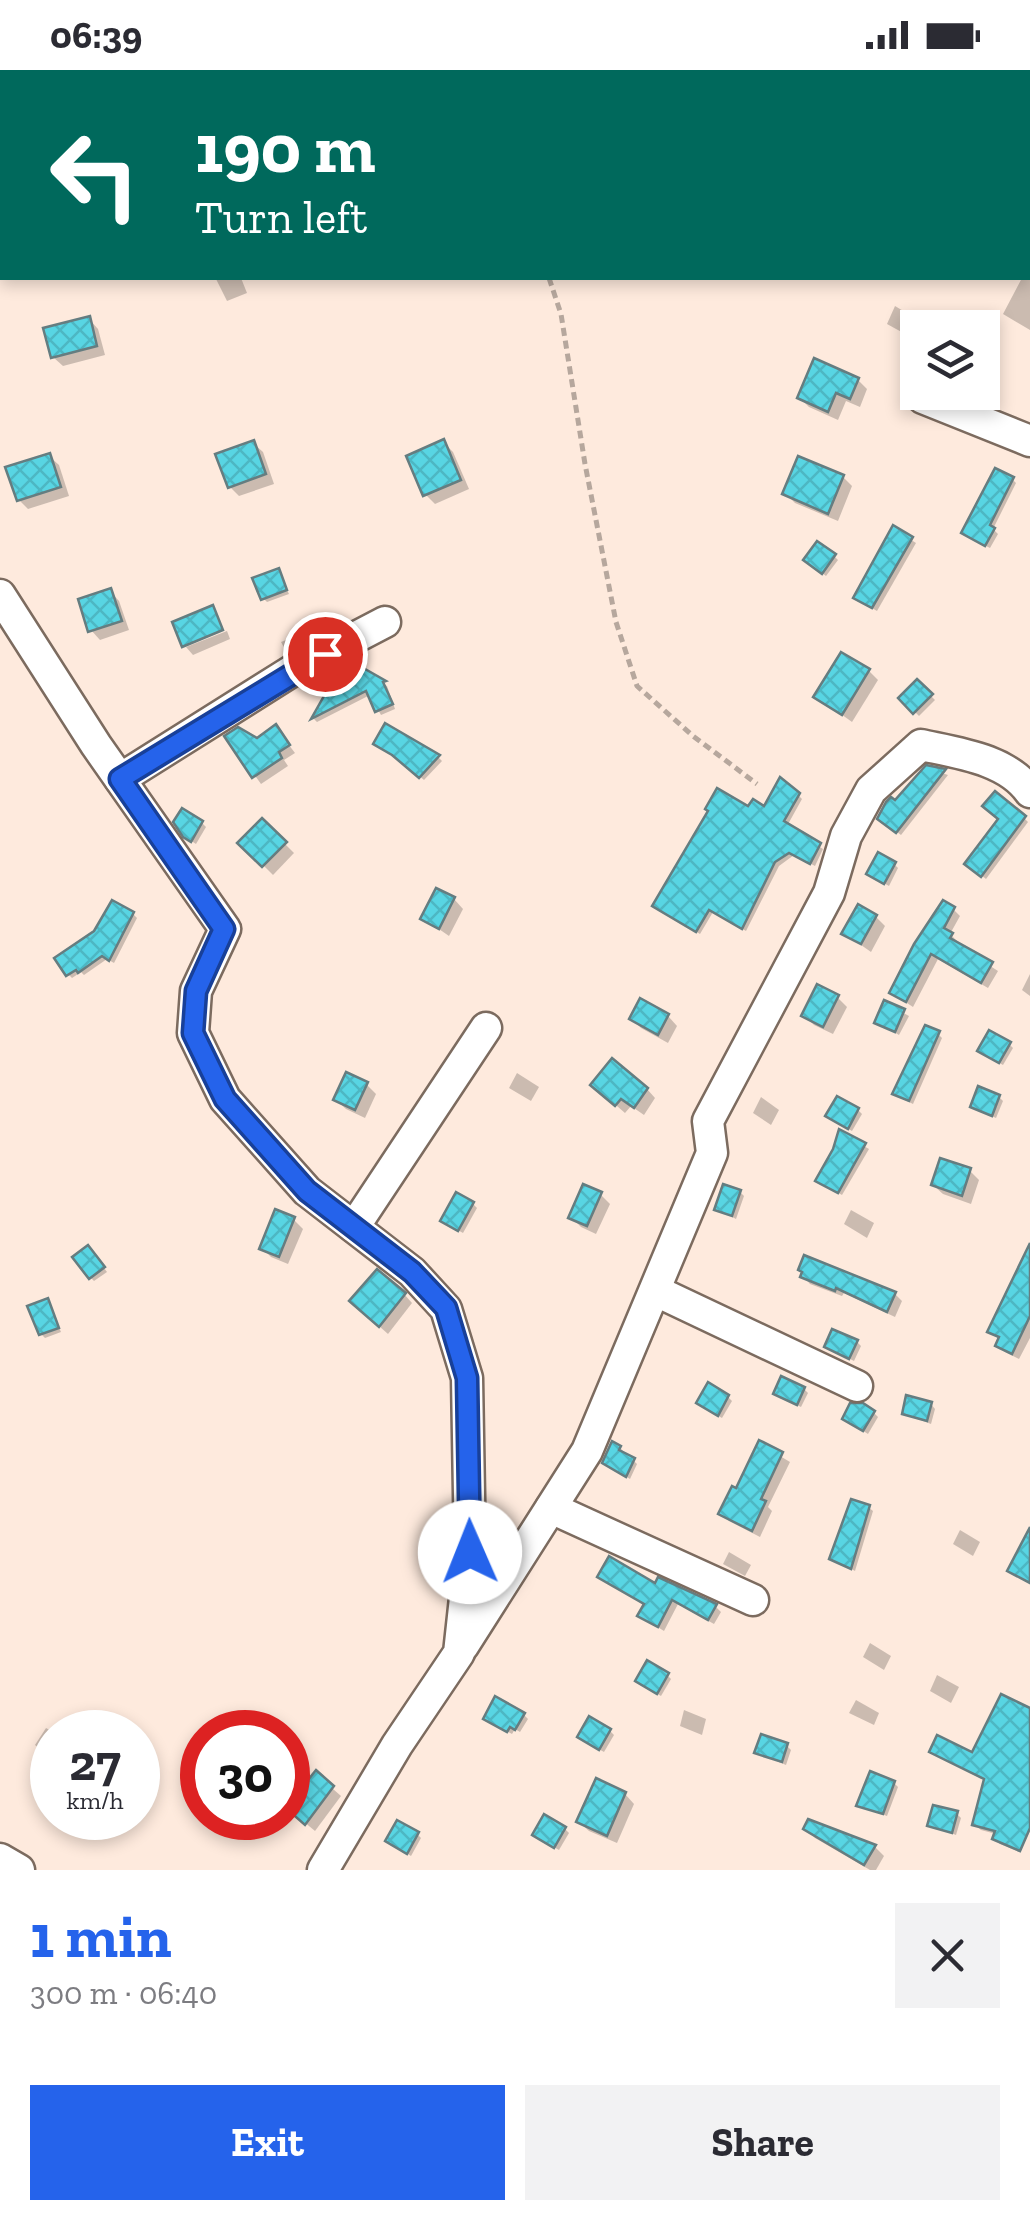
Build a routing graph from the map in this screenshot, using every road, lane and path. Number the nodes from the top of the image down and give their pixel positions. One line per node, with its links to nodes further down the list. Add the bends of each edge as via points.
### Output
1 (550, 280): 7 (path, via 616,622 637,686)
2 (953, 410): 3 (street)
3 (1030, 441)
4 (0, 595): 6 (street)
5 (385, 622): 6 (street, via 295,669)
6 (120, 779): 10 (street, via 224,929 196,991 193,1033 225,1099 307,1191)
7 (757, 784)
8 (1030, 792): 11 (street, via 1021,779 973,756 921,745 871,790 846,836 828,893 708,1121 712,1153)
9 (486, 1028): 10 (street)
10 (354, 1228): 15 (street, via 446,1308 467,1378 470,1552)
11 (656, 1291): 12 (street); 13 (street, via 587,1451)
12 (857, 1386)
13 (550, 1508): 14 (street); 15 (street)
14 (753, 1600)
15 (458, 1653): 18 (street)
16 (0, 1859): 17 (street)
17 (20, 1870)
18 (322, 1870)

